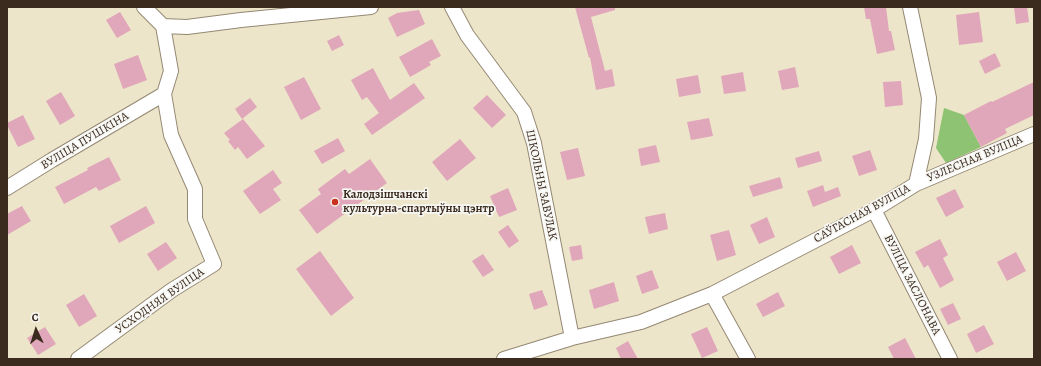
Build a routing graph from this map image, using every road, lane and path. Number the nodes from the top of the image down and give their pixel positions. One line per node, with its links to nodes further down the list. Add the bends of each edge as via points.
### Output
1 (144, 7): 5 (street)
2 (371, 7): 5 (street, via 187,27)
3 (452, 7): 12 (street, ШКОЛЬНЫ ЗАВУЛАК, via 467,35 524,112 534,143)
4 (910, 7): 8 (street, САЎГАСНАЯ ВУЛІЦА, via 929,98 926,139)
5 (163, 26): 6 (street, via 171,71)
6 (164, 94): 9 (street, ВУЛІЦА ПУШКІНА); 14 (street, УСХОДНЯЯ ВУЛІЦА, via 171,136 195,189 195,218 214,264 172,290)
7 (1034, 134): 8 (street, УЗЛЕСНАЯ ВУЛІЦА)
8 (916, 184): 10 (street, САЎГАСНАЯ ВУЛІЦА)
9 (7, 188)
10 (874, 210): 11 (street, САЎГАСНАЯ ВУЛІЦА); 18 (street, ВУЛІЦА ЗАСЛОНАВА)
11 (712, 294): 12 (street, САЎГАСНАЯ ВУЛІЦА, via 641,322); 17 (street)
12 (572, 338): 13 (street, САЎГАСНАЯ ВУЛІЦА)
13 (548, 345): 15 (street, САЎГАСНАЯ ВУЛІЦА); 16 (street)
14 (78, 359)
15 (506, 359)
16 (543, 359)
17 (748, 359)
18 (950, 359)

